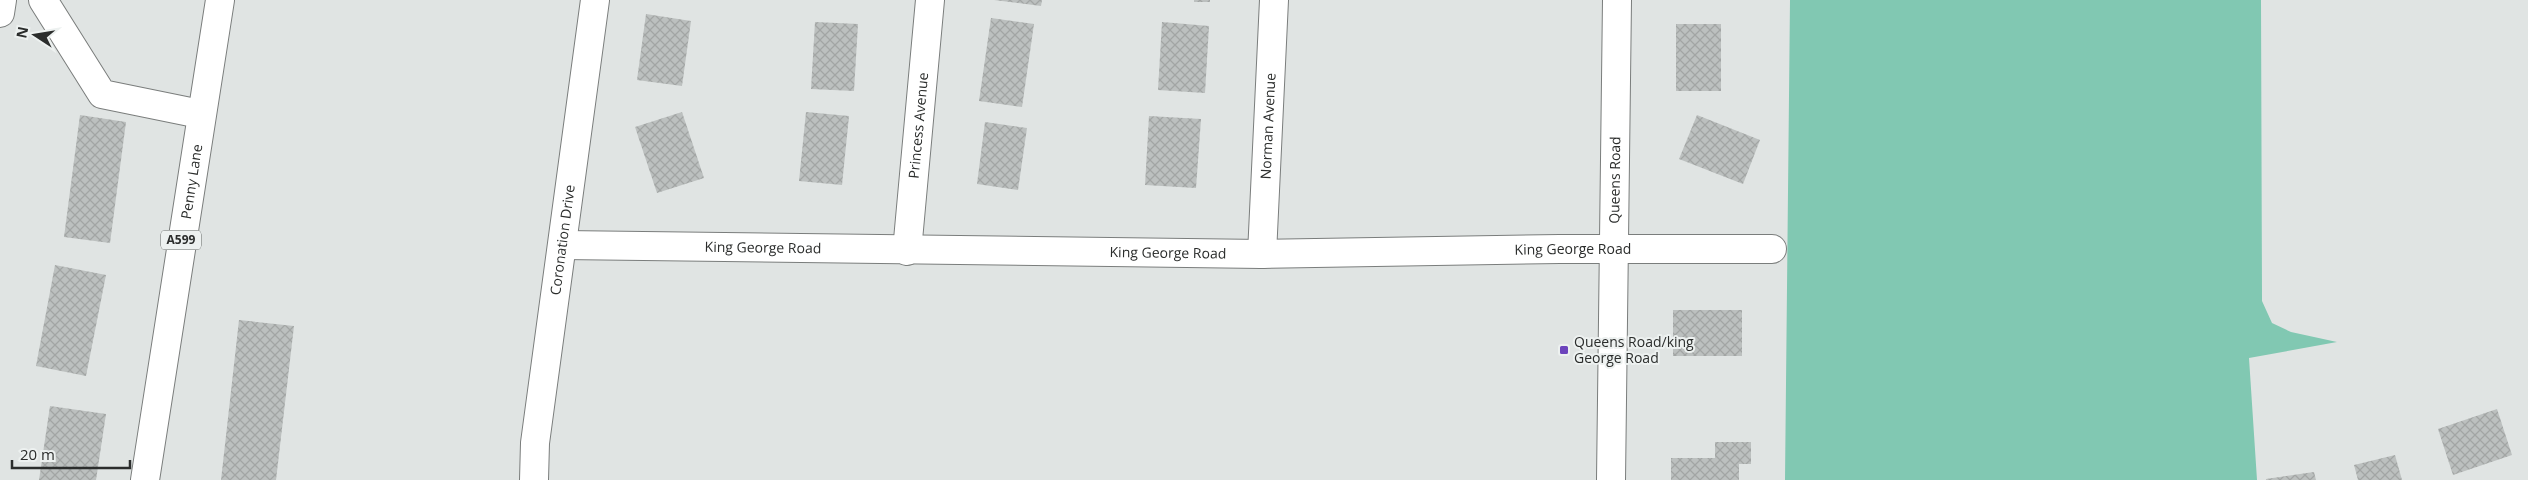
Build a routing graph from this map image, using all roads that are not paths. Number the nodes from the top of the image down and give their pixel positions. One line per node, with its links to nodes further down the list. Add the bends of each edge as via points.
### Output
1 (2, 0): 8 (street)
2 (43, 0): 9 (street, via 102,94)
3 (220, 0): 9 (street, Penny Lane / A599)
4 (595, 0): 10 (street, Coronation Drive)
5 (930, 0): 13 (street, Princess Avenue)
6 (1274, 0): 14 (street, Norman Avenue)
7 (1616, 0): 11 (street, Queens Road)
8 (0, 13)
9 (200, 114): 15 (street, Penny Lane / A599)
10 (563, 245): 13 (street, King George Road); 16 (street, Coronation Drive, via 535,442)
11 (1613, 249): 12 (street, King George Road); 14 (street, King George Road); 17 (street, Queens Road)
12 (1772, 249)
13 (908, 251): 14 (street, King George Road)
14 (1262, 254)
15 (145, 480)
16 (534, 480)
17 (1611, 480)

